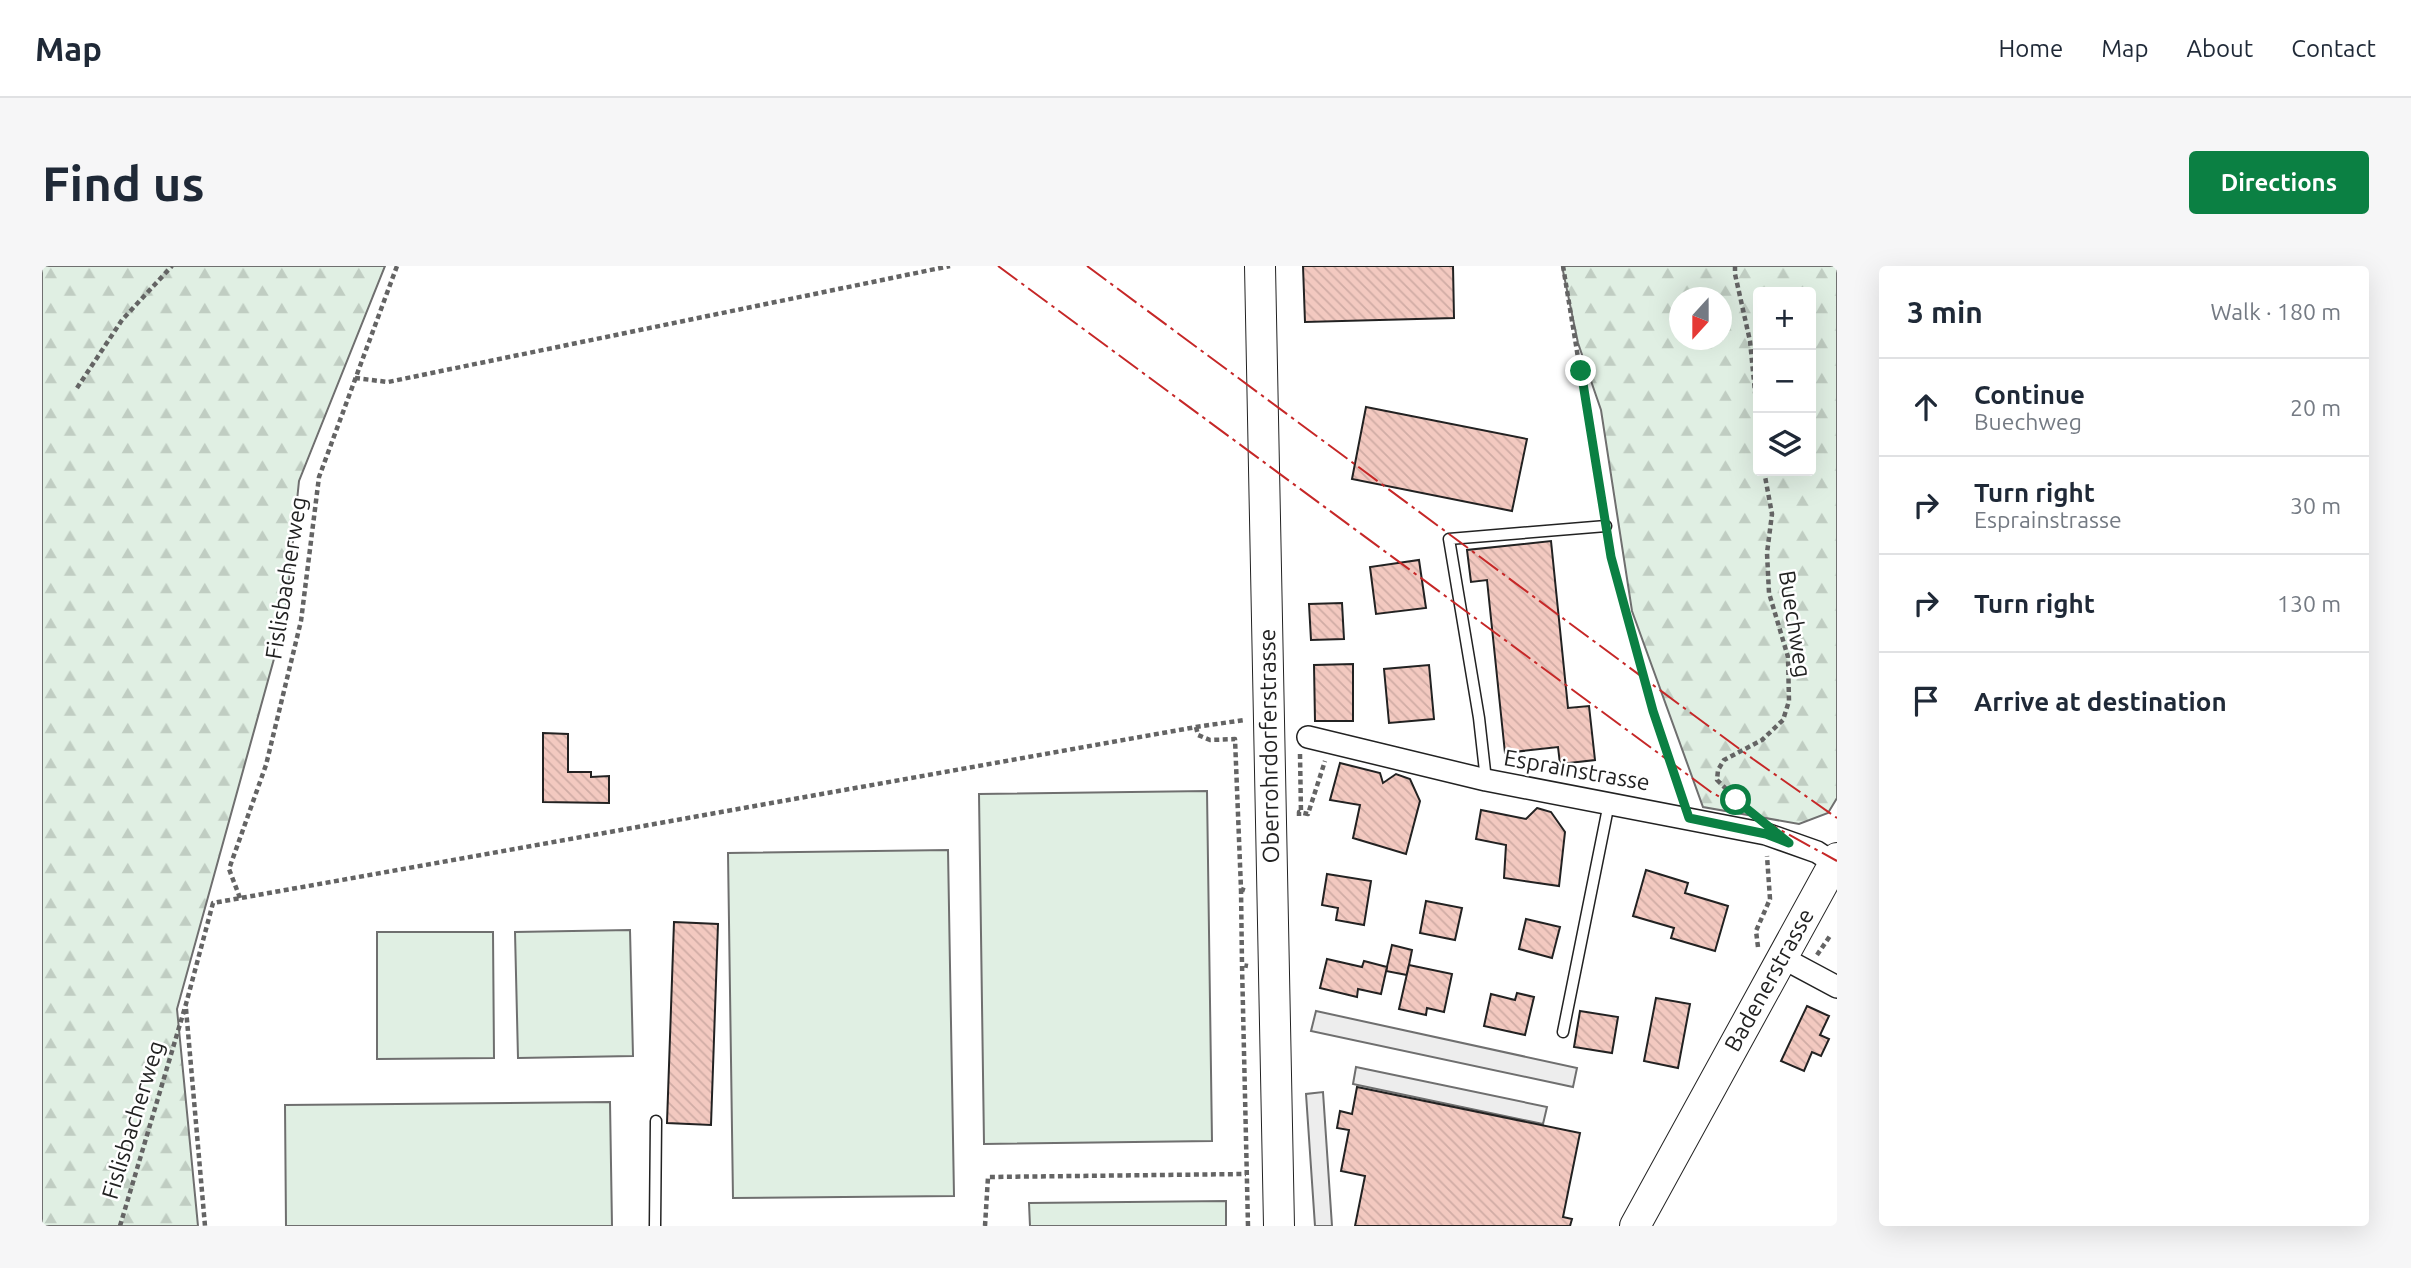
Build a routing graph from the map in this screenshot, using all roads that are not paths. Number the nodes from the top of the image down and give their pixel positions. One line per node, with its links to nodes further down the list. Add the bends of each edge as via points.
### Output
1 (1260, 266): 12 (main road, Oberrohrdorferstrasse)
2 (1606, 526): 4 (lane, via 1449,539)
3 (1304, 743): 4 (street, Esprainstrasse, via 1330,742)
4 (1486, 780): 5 (street, Esprainstrasse)
5 (1609, 803): 6 (street, Esprainstrasse, via 1766,834); 9 (lane)
6 (1836, 862): 7 (main road, Badenerstrasse)
7 (1769, 952): 8 (street); 13 (main road, Badenerstrasse, via 1702,1101)
8 (1837, 986)
9 (1563, 1032)
10 (656, 1121): 11 (lane)
11 (655, 1226)
12 (1279, 1226)
13 (1635, 1226)

